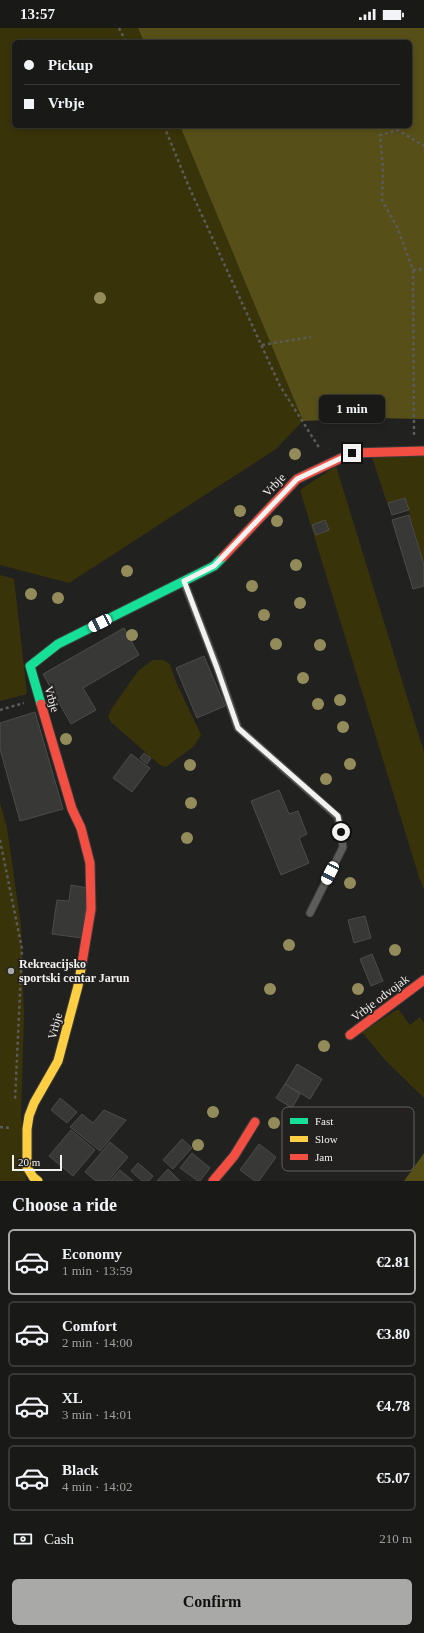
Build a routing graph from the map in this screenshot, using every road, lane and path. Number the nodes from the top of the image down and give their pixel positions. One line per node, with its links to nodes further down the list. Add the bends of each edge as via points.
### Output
1 (119, 28): 2 (path)
2 (125, 40)
3 (165, 128): 8 (path, via 189,187)
4 (424, 146): 5 (path, via 398,130 380,135 383,166 382,200 397,227)
5 (413, 270): 6 (path); 9 (path)
6 (424, 270)
7 (310, 337): 8 (path)
8 (262, 345): 10 (path, via 280,386 319,448)
9 (419, 452): 10 (street, Vrbje, via 352,453)
10 (325, 466): 11 (street, Vrbje, via 297,479 214,566)
11 (184, 581): 12 (street, Vrbje, via 58,644 41,657 30,666); 15 (lane, via 238,728 338,816 343,847)
12 (39, 698): 13 (path); 22 (street, Vrbje, via 90,863 91,909 78,986 58,1061 29,1116 27,1167)
13 (0, 710)
14 (0, 840): 18 (path, via 22,949)
15 (310, 913)
16 (424, 980): 17 (street, Vrbje odvojak)
17 (350, 1035)
18 (15, 1106)
19 (255, 1122): 23 (street, via 234,1156)
20 (0, 1127): 21 (path)
21 (15, 1128)
22 (38, 1181)
23 (213, 1181)

